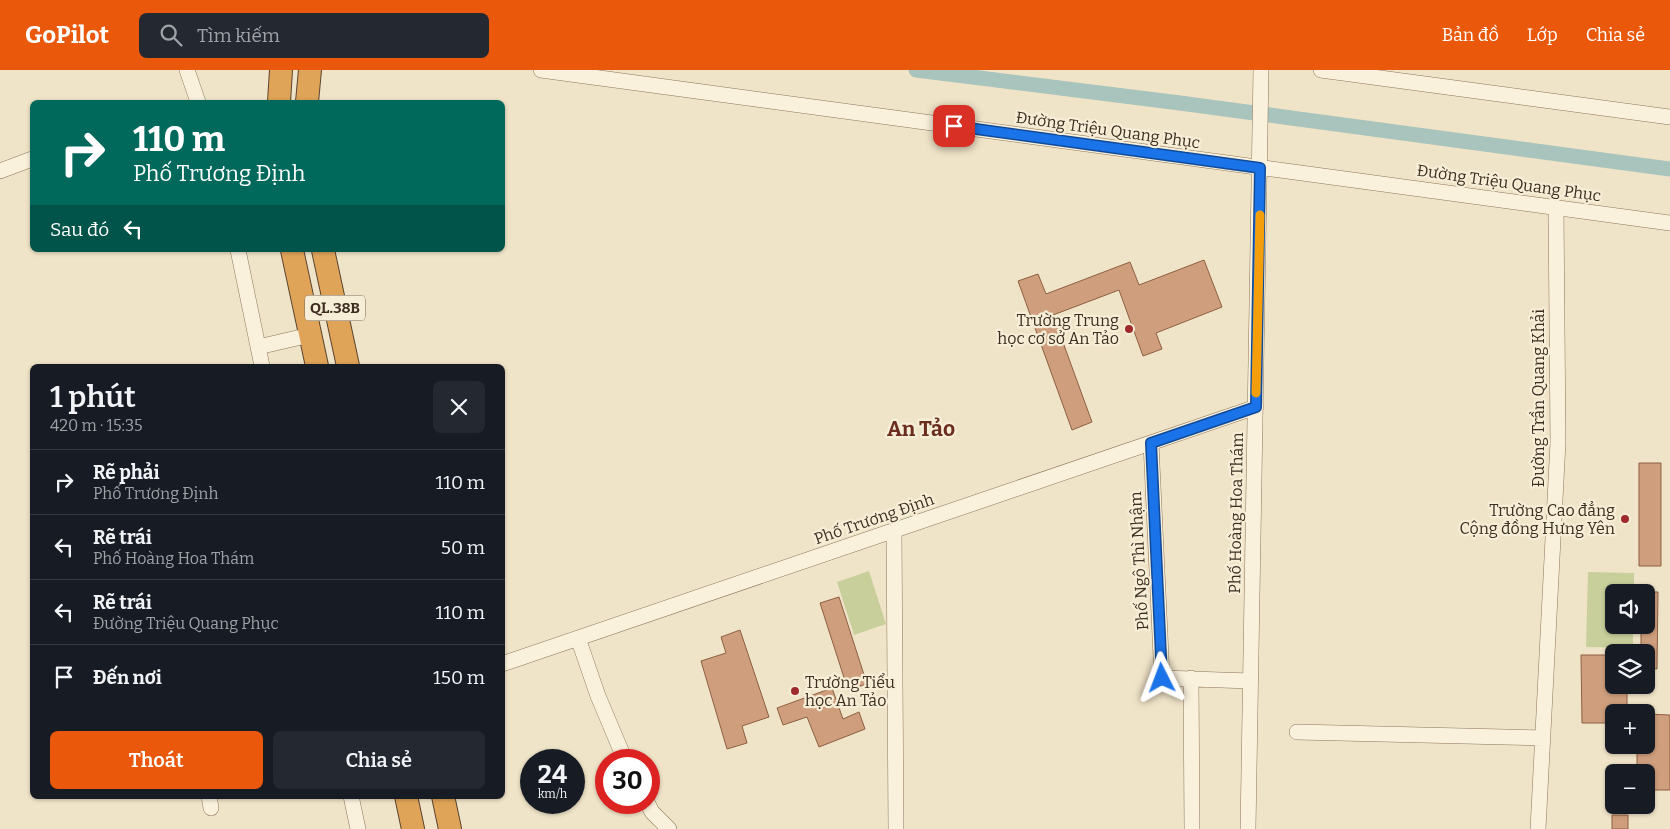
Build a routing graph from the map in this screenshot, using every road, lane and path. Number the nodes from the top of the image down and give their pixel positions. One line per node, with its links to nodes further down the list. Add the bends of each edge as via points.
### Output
1 (187, 70): 7 (street)
2 (281, 70): 8 (highway)
3 (310, 70): 9 (highway)
4 (541, 70): 12 (street, Đường Triệu Quang Phục)
5 (1261, 70): 12 (street, Phố Hoàng Hoa Thám)
6 (1321, 70): 10 (street)
7 (197, 100)
8 (279, 100)
9 (307, 100)
10 (1670, 117)
11 (30, 160): 13 (street)
12 (1260, 168): 14 (street, Đường Triệu Quang Phục); 24 (street, Phố Hoàng Hoa Thám)
13 (0, 171)
14 (1556, 207): 15 (street, Đường Triệu Quang Phục); 32 (street, Đường Trần Quang Khải, via 1558,442)
15 (1670, 222)
16 (238, 252): 20 (street)
17 (292, 252): 19 (highway, QL.38B)
18 (322, 252): 23 (highway, QL.38B)
19 (310, 334): 20 (street); 22 (highway, QL.38B)
20 (258, 347): 21 (street)
21 (262, 364)
22 (317, 364)
23 (348, 364)
24 (1256, 407): 25 (street, Phố Trương Định); 30 (street, Phố Hoàng Hoa Thám)
25 (1151, 443): 26 (street, Phố Trương Định); 29 (street, Phố Ngô Thì Nhậm, via 1162,678)
26 (894, 531): 27 (street, Phố Trương Định); 42 (street)
27 (578, 638): 28 (street, Phố Trương Định); 33 (street)
28 (505, 663)
29 (1191, 678): 30 (street); 43 (street)
30 (1251, 681): 44 (street, Phố Hoàng Hoa Thám)
31 (1297, 732): 32 (street)
32 (1542, 738): 45 (street, Đường Trần Quang Khải)
33 (620, 749)
34 (353, 799): 38 (street)
35 (407, 799): 39 (highway)
36 (443, 799): 40 (highway)
37 (654, 814): 41 (street)
38 (358, 829)
39 (413, 829)
40 (450, 829)
41 (669, 829)
42 (896, 829)
43 (1192, 829)
44 (1248, 829)
45 (1538, 829)

